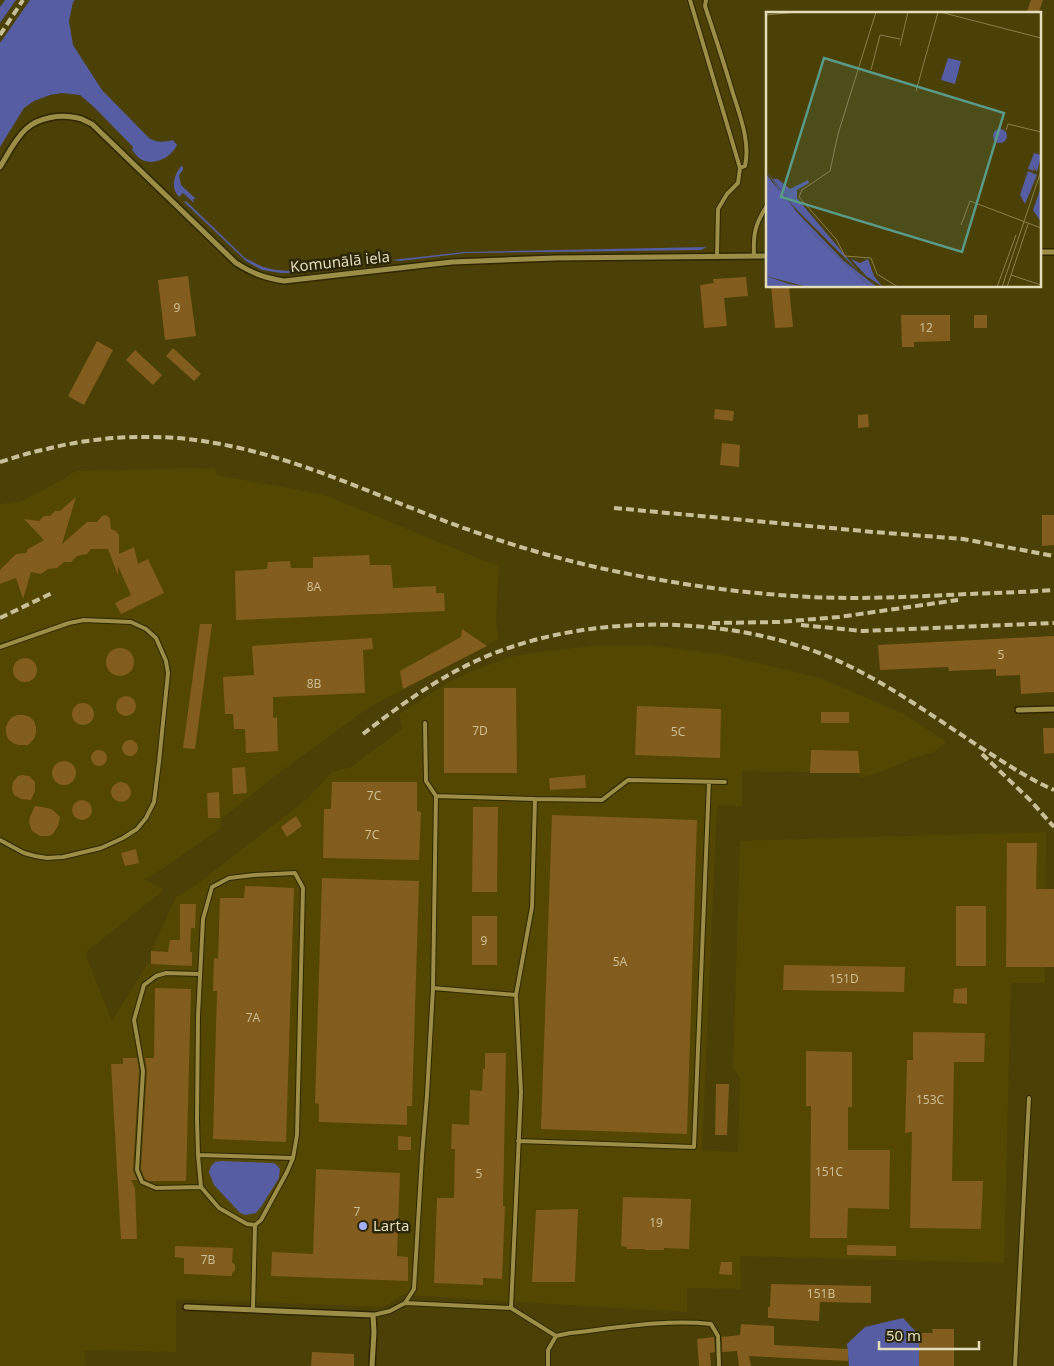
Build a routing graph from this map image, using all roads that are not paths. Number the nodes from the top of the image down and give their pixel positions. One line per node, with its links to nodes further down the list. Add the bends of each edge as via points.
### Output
1 (690, 0): 4 (lane)
2 (706, 0): 4 (lane, via 705,6 746,142 745,166)
3 (0, 167): 6 (street, Komunālā iela, via 26,128 56,117 80,118 92,124 236,262 250,272 284,281 452,262)
4 (740, 168): 6 (lane, via 738,183 718,209)
5 (766, 208): 7 (lane, via 756,226)
6 (717, 256): 7 (street, Komunālā iela)
7 (754, 256): 8 (street, Komunālā iela)
8 (766, 256)
9 (0, 647): 17 (lane, via 84,620 131,622 156,638 168,673 154,802 137,829 101,848 63,858 35,856)
10 (1054, 709): 11 (street)
11 (1018, 710)
12 (425, 723): 15 (lane, via 426,781)
13 (709, 782): 14 (lane); 16 (lane, via 628,780 602,800); 22 (lane, via 694,1147)
14 (725, 782)
15 (436, 796): 16 (lane); 19 (lane)
16 (535, 799): 20 (lane, via 532,908)
17 (0, 840)
18 (200, 974): 23 (lane); 24 (lane, via 203,919 212,887 229,878 295,873 303,888 297,1135); 25 (lane, via 166,973 156,976 144,985 134,1020 142,1071 139,1176 142,1182 156,1188)
19 (433, 988): 20 (lane); 27 (lane, via 414,1289)
20 (516, 995): 22 (lane, via 521,1092)
21 (1029, 1098): 36 (lane)
22 (518, 1141): 29 (lane)
23 (198, 1155): 24 (lane); 25 (lane)
24 (293, 1158): 26 (lane, via 261,1220)
25 (201, 1187): 26 (lane, via 219,1208 247,1224)
26 (255, 1225): 30 (lane)
27 (405, 1303): 29 (lane); 31 (lane, via 390,1311)
28 (186, 1307): 30 (street)
29 (511, 1308): 32 (lane)
30 (253, 1309): 31 (street)
31 (373, 1314): 33 (street)
32 (556, 1336): 34 (lane, via 548,1350); 35 (lane, via 666,1323 711,1324 718,1336)
33 (372, 1366)
34 (548, 1366)
35 (719, 1366)
36 (1015, 1366)

